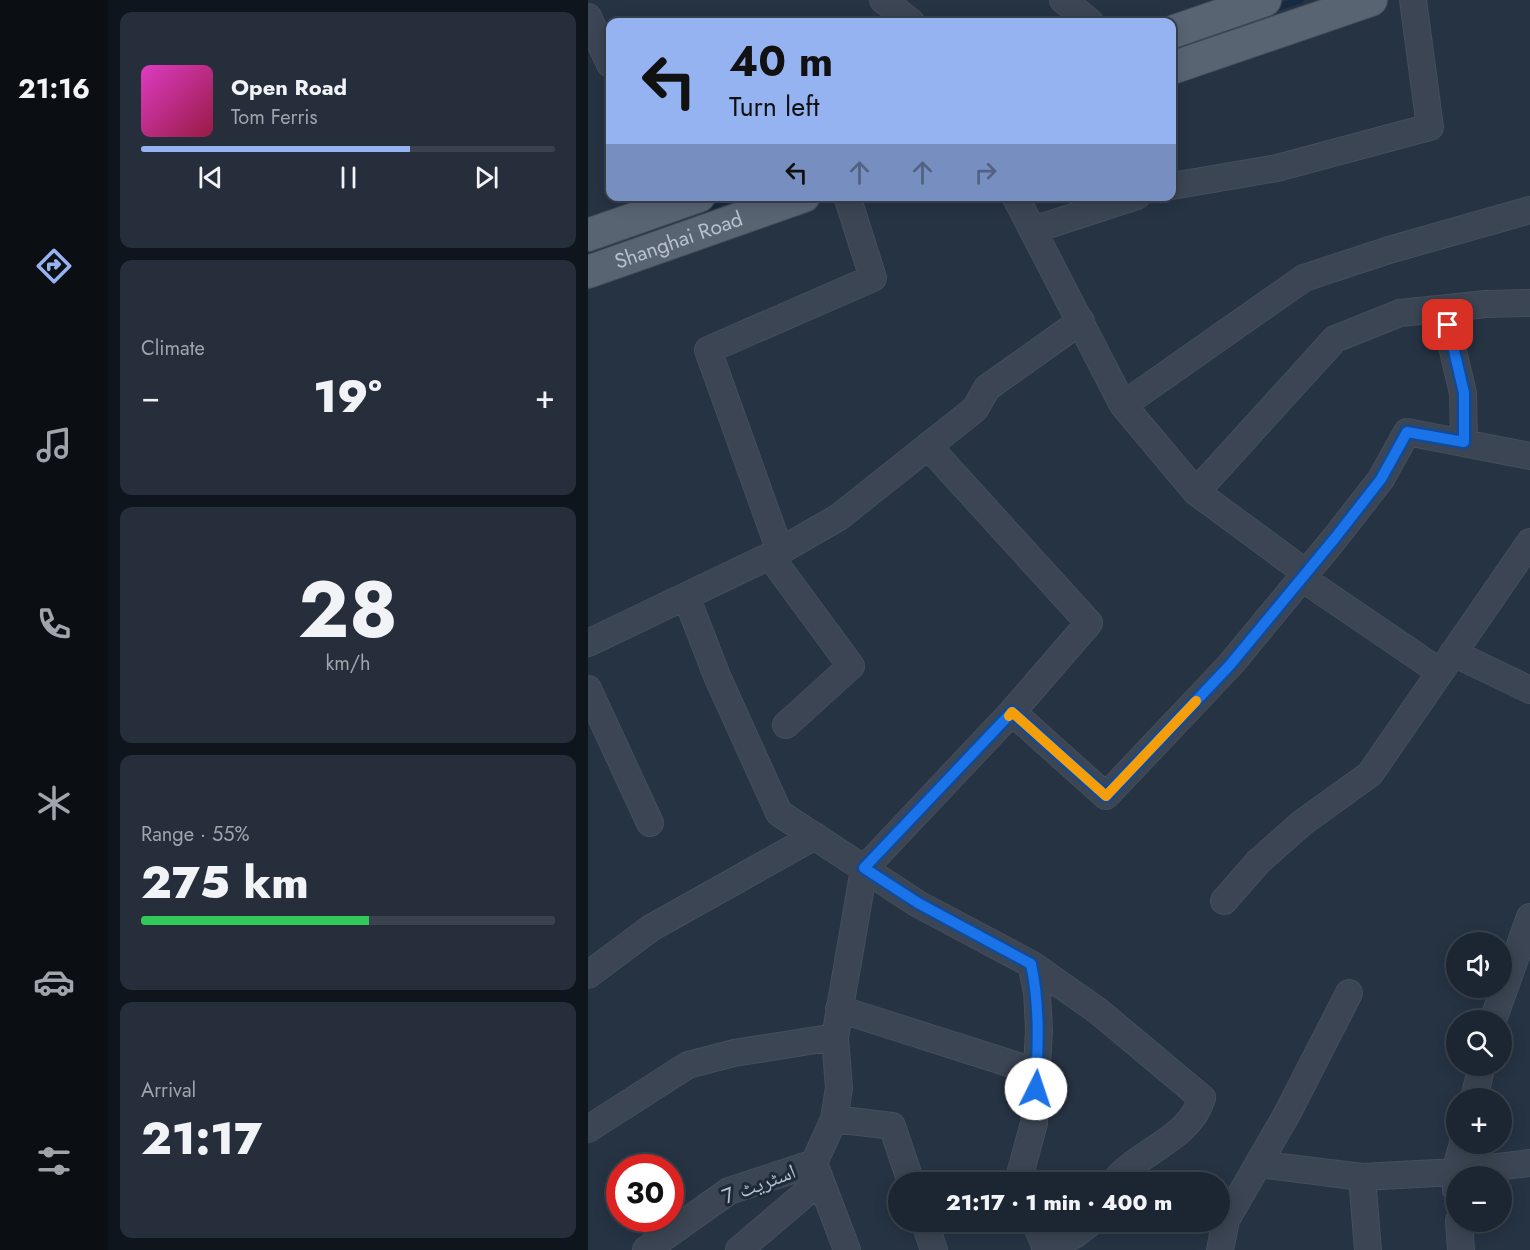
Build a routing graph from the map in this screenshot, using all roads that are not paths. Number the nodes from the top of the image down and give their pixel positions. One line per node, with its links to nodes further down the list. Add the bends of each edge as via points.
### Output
1 (883, 0): 8 (street)
2 (1063, 0): 9 (street)
3 (1265, 0): 6 (main road)
4 (1371, 0): 12 (main road)
5 (1413, 0): 13 (street, via 1430,127 1277,168)
6 (1218, 7): 10 (main road)
7 (588, 16): 11 (street)
8 (906, 18)
9 (1085, 18)
10 (1176, 31)
11 (606, 55)
12 (1176, 67)
13 (1176, 185)
14 (678, 201): 21 (main road, Shanghai Road)
15 (790, 201): 22 (main road, Shanghai Road)
16 (849, 201): 32 (street, via 873,278 708,350)
17 (1018, 201): 20 (street)
18 (1122, 201): 20 (street)
19 (1530, 210): 26 (street, via 1304,278)
20 (1033, 230): 25 (street)
21 (588, 235)
22 (588, 272)
23 (1530, 303): 24 (street)
24 (1443, 309): 27 (street, via 1464,393); 30 (street, via 1400,313 1335,339)
25 (1081, 321): 26 (street); 28 (street, via 987,388 975,409)
26 (1123, 405): 30 (street)
27 (1464, 442): 29 (street); 33 (street, via 1407,432 1381,479)
28 (928, 446): 32 (street, via 839,517); 39 (street, via 1089,623)
29 (1530, 456)
30 (1196, 492): 33 (street)
31 (1530, 542): 36 (street)
32 (775, 553): 34 (street); 40 (street, via 851,666)
33 (1304, 575): 36 (street); 39 (street, via 1230,665 1106,796)
34 (686, 596): 35 (street); 42 (street, via 717,676 779,813)
35 (588, 643)
36 (1446, 663): 38 (street); 44 (street, via 1370,774 1284,838)
37 (588, 689): 41 (street)
38 (1530, 690)
39 (1012, 712): 43 (street)
40 (786, 725)
41 (650, 823)
42 (815, 836): 43 (street); 47 (street, via 651,928)
43 (864, 868): 46 (street, via 918,903); 49 (street)
44 (1224, 901)
45 (1530, 917): 50 (street)
46 (1031, 964): 52 (street, via 1040,1030); 61 (street, via 1098,1011 1202,1098 1197,1114)
47 (588, 975)
48 (1349, 993): 56 (street)
49 (839, 1009): 51 (street); 52 (street)
50 (1497, 1010)
51 (835, 1037): 53 (street, via 839,1088); 54 (street, via 734,1053 688,1065)
52 (1037, 1072): 60 (street, via 1034,1124)
53 (834, 1119): 58 (street); 59 (street, via 892,1126)
54 (588, 1129)
55 (1530, 1163): 57 (street)
56 (1258, 1164): 62 (street); 73 (street, via 1226,1220)
57 (1512, 1167)
58 (817, 1172): 68 (street, اسٹریٹ 7, via 729,1191); 69 (street); 70 (street)
59 (908, 1172)
60 (1021, 1172)
61 (1125, 1172)
62 (1362, 1178): 63 (street); 74 (street)
63 (1446, 1181)
64 (928, 1232): 71 (street)
65 (1039, 1232): 72 (street)
66 (1079, 1232): 72 (street)
67 (1460, 1232): 75 (street)
68 (646, 1250)
69 (739, 1250)
70 (847, 1250)
71 (934, 1250)
72 (1046, 1250)
73 (1220, 1250)
74 (1368, 1250)
75 (1461, 1250)

